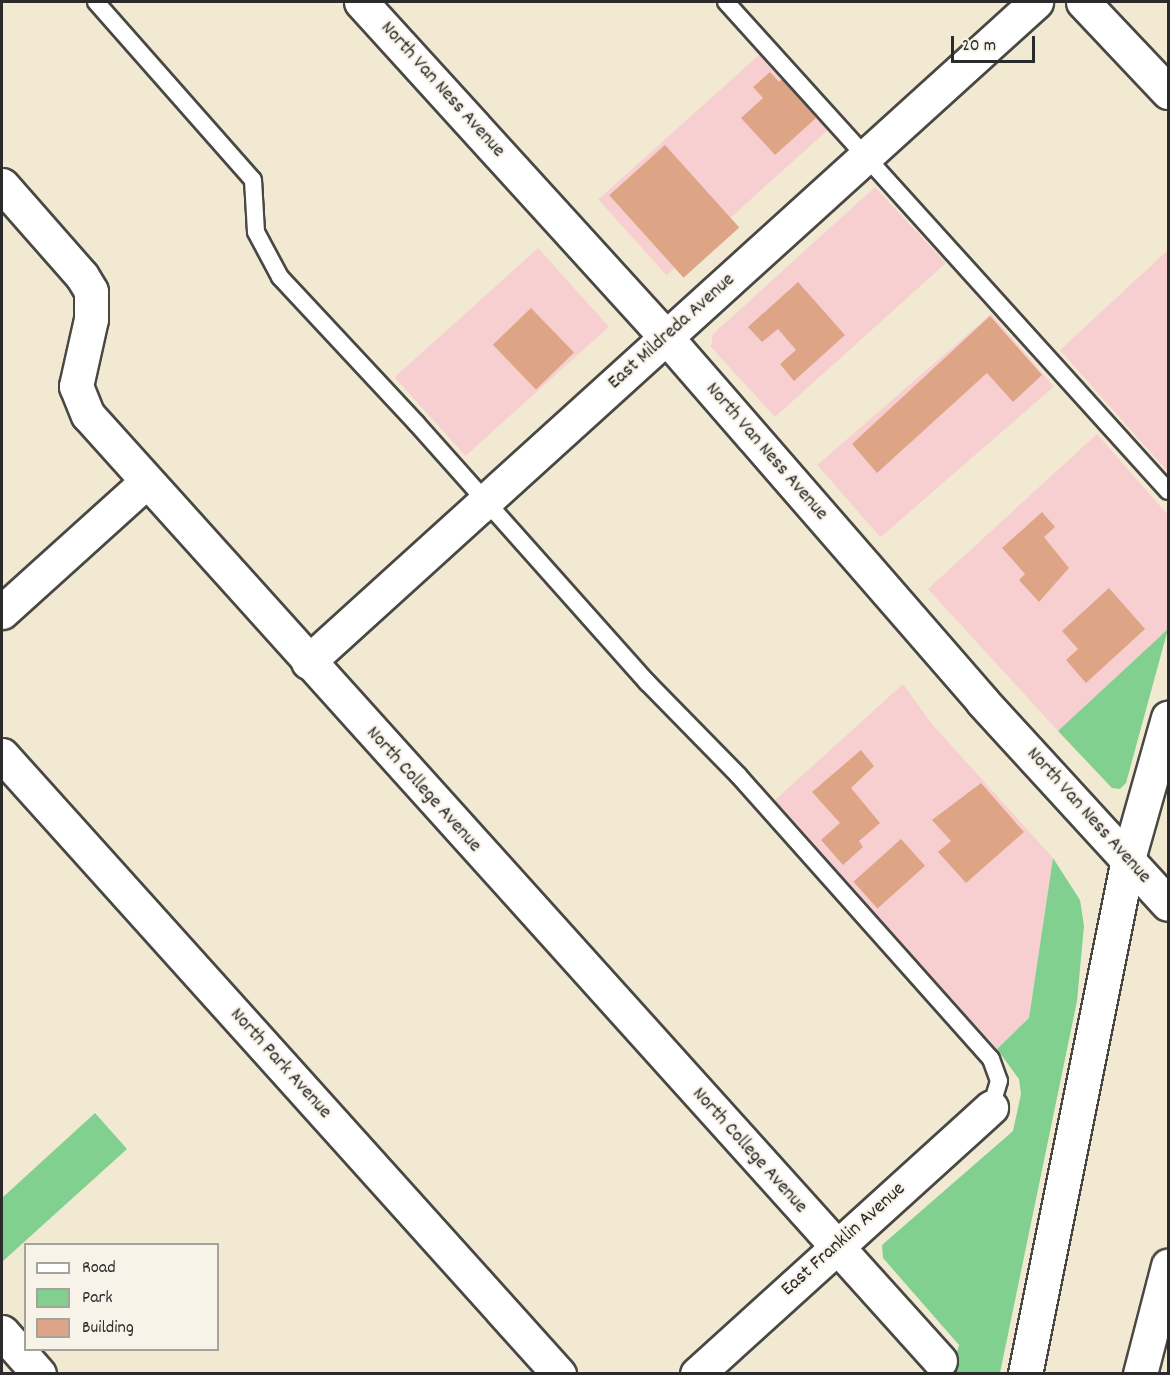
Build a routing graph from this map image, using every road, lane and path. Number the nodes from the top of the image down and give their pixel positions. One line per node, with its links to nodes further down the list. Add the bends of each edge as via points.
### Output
1 (96, 2): 12 (lane, via 253,180 256,232 280,277)
2 (361, 2): 9 (main road, North Van Ness Avenue)
3 (726, 2): 7 (lane)
4 (1036, 2): 7 (main road, East Mildreda Avenue)
5 (1083, 2): 6 (main road)
6 (1168, 92)
7 (865, 156): 9 (main road, East Mildreda Avenue); 11 (lane)
8 (2, 185): 10 (main road, North College Avenue, via 91,291 91,319 76,386 88,415)
9 (666, 338): 12 (main road, East Mildreda Avenue); 17 (main road, North Van Ness Avenue, via 982,700)
10 (147, 482): 13 (main road); 14 (main road, North College Avenue)
11 (1168, 491)
12 (484, 502): 14 (main road, East Mildreda Avenue); 19 (lane, via 647,682 738,775 991,1059 999,1081)
13 (2, 612)
14 (308, 662): 20 (main road, North College Avenue)
15 (1168, 718): 17 (main road)
16 (2, 755): 25 (main road, North Park Avenue)
17 (1128, 860): 18 (main road, North Van Ness Avenue); 27 (main road)
18 (1168, 904)
19 (991, 1107): 20 (main road, East Franklin Avenue)
20 (835, 1247): 23 (main road, North College Avenue); 26 (main road, East Franklin Avenue)
21 (1168, 1266): 28 (main road)
22 (2, 1332): 24 (main road)
23 (940, 1361)
24 (39, 1374)
25 (559, 1374)
26 (697, 1374)
27 (1025, 1374)
28 (1140, 1374)

